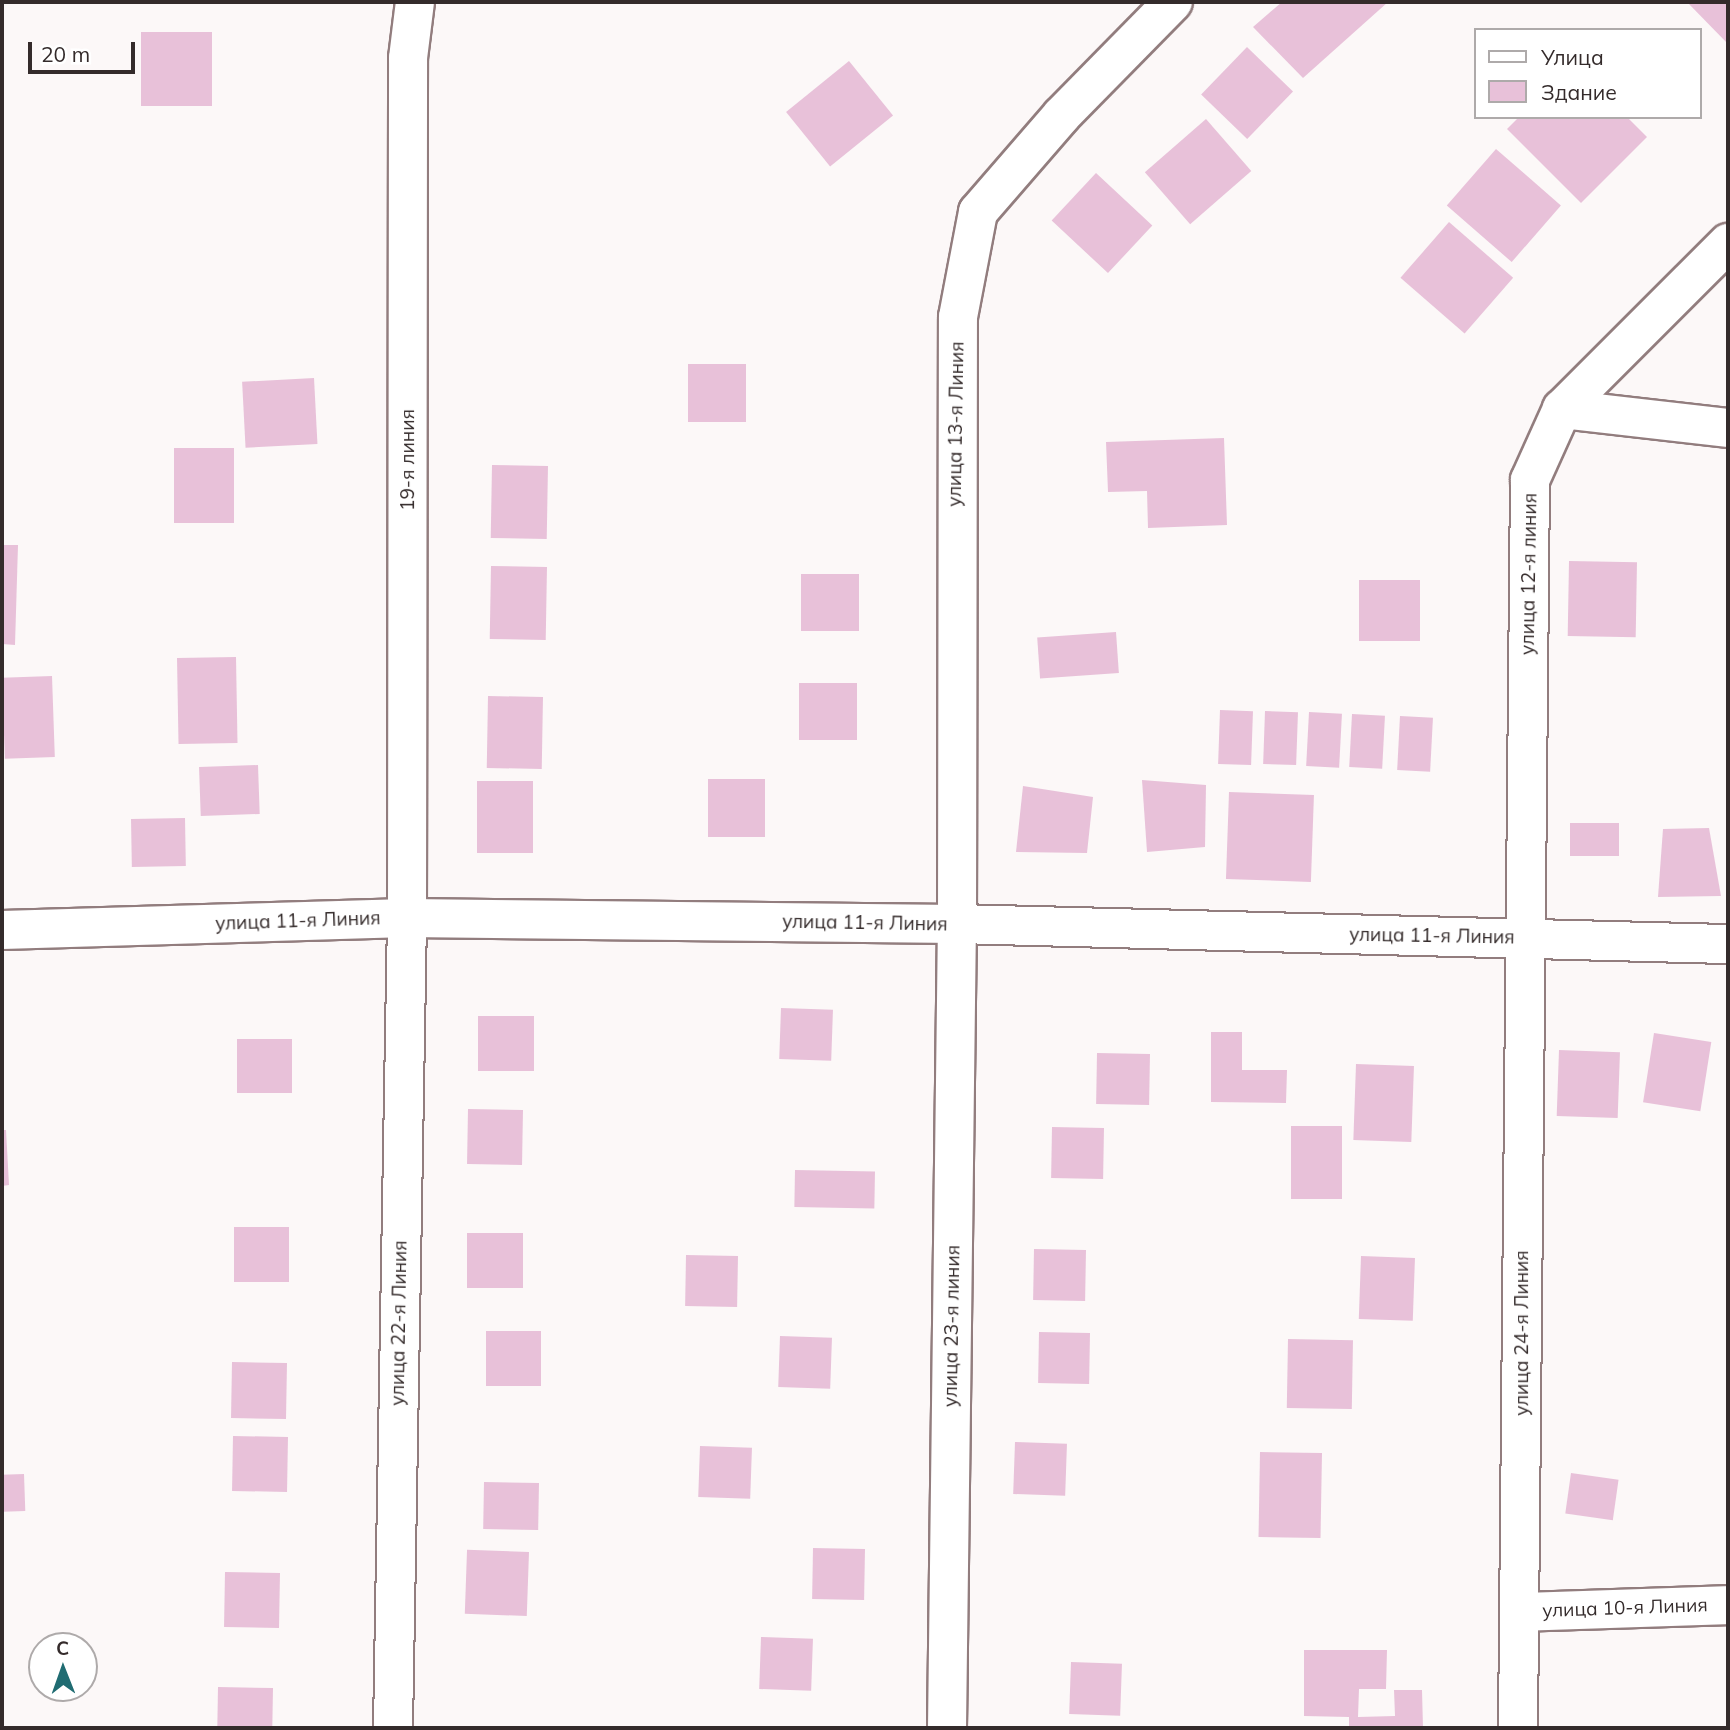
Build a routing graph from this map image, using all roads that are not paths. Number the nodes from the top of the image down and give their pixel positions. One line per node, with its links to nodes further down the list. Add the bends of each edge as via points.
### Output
1 (415, 2): 6 (street, 19-я линия, via 408,58)
2 (1173, 2): 7 (street, улица 13-я Линия, via 1062,115 978,212 958,317)
3 (1728, 243): 4 (street, улица 12-я линия)
4 (1562, 410): 5 (street); 9 (street, улица 12-я линия, via 1530,480)
5 (1728, 428)
6 (407, 918): 7 (street, улица 11-я Линия); 8 (street, улица 11-я Линия); 13 (street, улица 22-я Линия)
7 (957, 924): 9 (street, улица 11-я Линия); 14 (street, улица 23-я линия)
8 (2, 930)
9 (1524, 938): 10 (street, улица 11-я Линия); 12 (street, улица 24-я Линия)
10 (1728, 944)
11 (1728, 1605): 12 (street, улица 10-я Линия)
12 (1521, 1612): 15 (street, улица 24-я Линия)
13 (393, 1728)
14 (947, 1728)
15 (1518, 1728)

